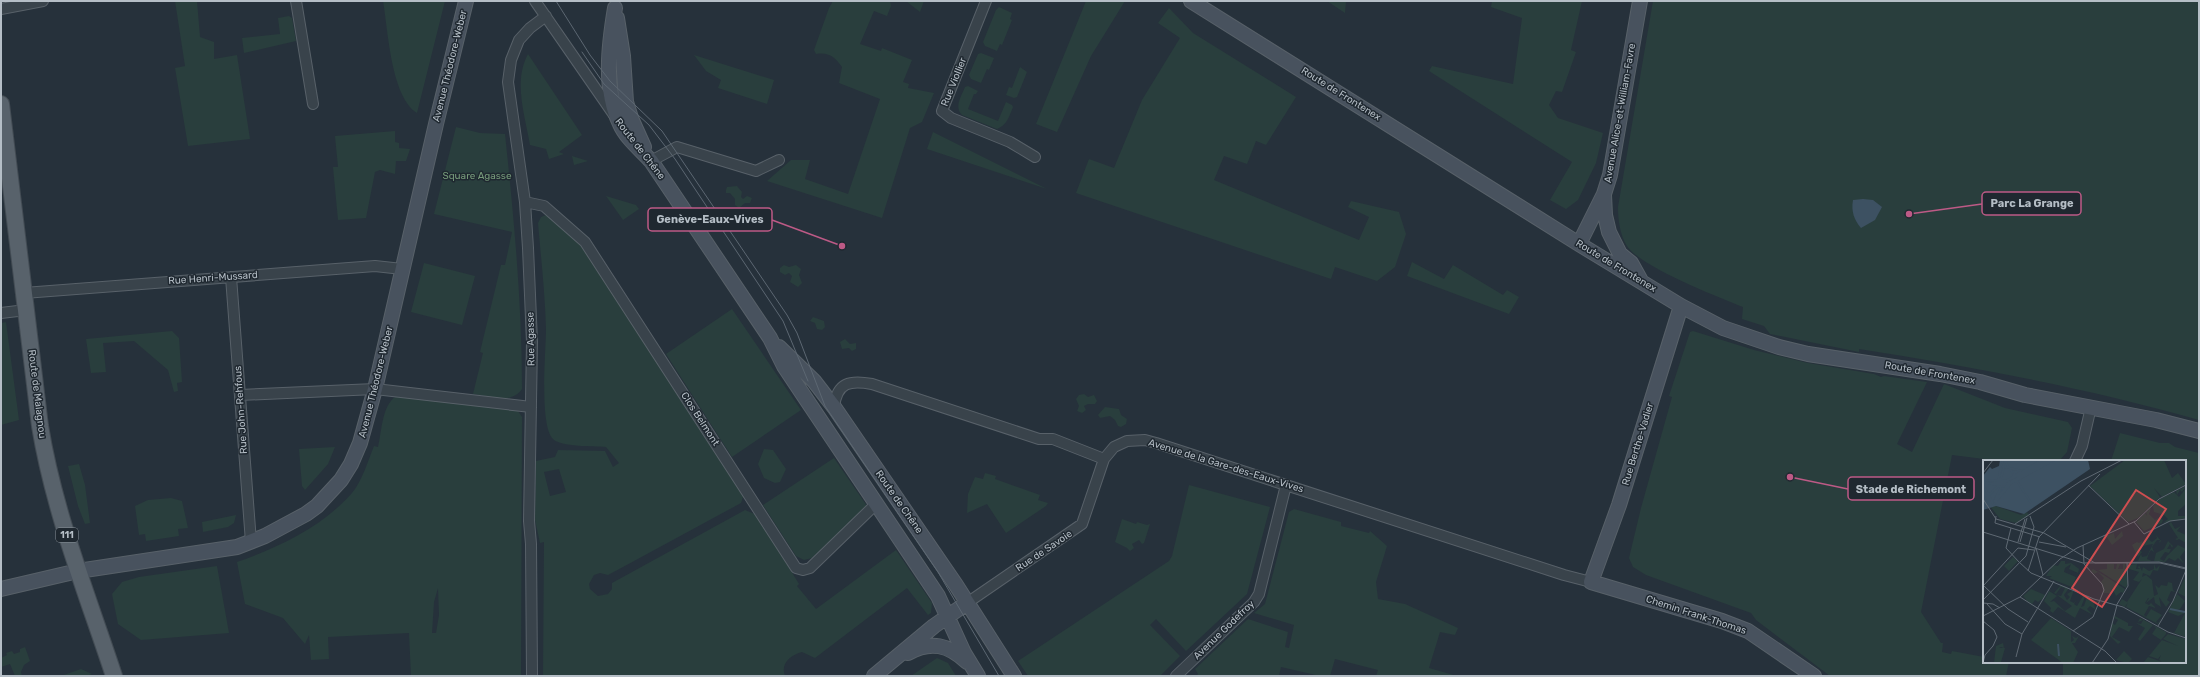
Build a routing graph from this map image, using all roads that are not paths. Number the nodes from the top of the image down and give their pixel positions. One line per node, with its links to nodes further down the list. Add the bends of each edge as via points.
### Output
1 (43, 1): 9 (street)
2 (296, 1): 12 (street)
3 (466, 1): 20 (main road, Avenue Théodore-Weber)
4 (536, 1): 10 (street, Route de Chêne)
5 (986, 1): 14 (street, Rue Viollier, via 942,111 951,118 1010,142)
6 (1191, 1): 19 (main road, Route de Frontenex)
7 (1640, 1): 17 (main road, Avenue Alice-et-William-Favre)
8 (615, 4): 13 (main road, via 610,39 610,81 613,103); 16 (main road, via 622,42 627,105)
9 (1, 9)
10 (546, 16): 13 (street, Route de Chêne); 18 (street, Rue Agasse, via 519,40 511,60 508,82)
11 (1, 104): 23 (main road, Route de Malagnou / 111)
12 (313, 104)
13 (620, 124): 16 (main road, Route de Chêne)
14 (1035, 157)
15 (779, 160): 16 (street, via 756,171 677,147)
16 (651, 161): 27 (main road, Route de Chêne)
17 (1604, 194): 19 (main road, Avenue Alice-et-William-Favre); 22 (main road, via 1609,232 1620,254 1631,262)
18 (525, 202): 30 (street, Rue Agasse, via 532,342); 37 (street, Clos Belmont, via 544,206 586,242 796,568 810,568)
19 (1579, 244): 22 (main road, Route de Frontenex)
20 (402, 269): 21 (street, Rue Henri-Mussard, via 375,266); 28 (main road, Avenue Théodore-Weber)
21 (231, 278): 23 (street, Rue Henri-Mussard); 29 (street, Rue John-Rehfous)
22 (1641, 282): 24 (main road, Route de Frontenex)
23 (24, 293): 25 (main road, Route de Malagnou / 111)
24 (1681, 306): 32 (main road, Route de Frontenex, via 1723,328 1779,347 1808,354 1940,374); 40 (main road, Rue Berthe-Vadier, via 1619,505)
25 (26, 310): 26 (street); 39 (main road, Route de Malagnou / 111, via 47,466)
26 (1, 313)
27 (770, 338): 31 (main road, Route de Chêne, via 814,381); 37 (main road, Route de Chêne, via 784,366)
28 (375, 389): 29 (street); 30 (street); 38 (main road, Avenue Théodore-Weber, via 360,443 351,464 330,493 294,522)
29 (240, 395): 38 (street, Rue John-Rehfous)
30 (531, 407): 47 (street, Rue Agasse, via 528,521 531,544)
31 (834, 407): 34 (street, via 837,393 845,384 872,384 1039,439 1053,439); 42 (main road, Route de Chêne)
32 (2090, 407): 33 (main road, Route de Frontenex); 35 (street)
33 (2199, 431)
34 (1104, 459): 36 (street, Avenue de la Gare-des-Eaux-Vives, via 1120,444 1145,440); 42 (street, Rue de Savoie, via 1082,524)
35 (2076, 460)
36 (1286, 485): 40 (street, Avenue de la Gare-des-Eaux-Vives); 50 (street, Avenue Godefroy, via 1259,594 1254,602)
37 (877, 503): 43 (main road, Route de Chêne)
38 (252, 542): 39 (main road, Avenue Théodore-Weber, via 222,550)
39 (78, 571): 41 (main road, Avenue Théodore-Weber); 46 (main road, Route de Malagnou / 111)
40 (1591, 582): 51 (main road, Chemin Frank-Thomas, via 1748,631)
41 (1, 589)
42 (967, 602): 43 (main road); 49 (main road, Route de Chêne)
43 (948, 615): 44 (main road); 45 (main road, Route de Chêne)
44 (890, 663): 45 (main road, via 911,651 936,645 952,649); 48 (main road)
45 (974, 671)
46 (114, 676)
47 (532, 676)
48 (874, 676)
49 (1014, 676)
50 (1176, 676)
51 (1814, 676)

